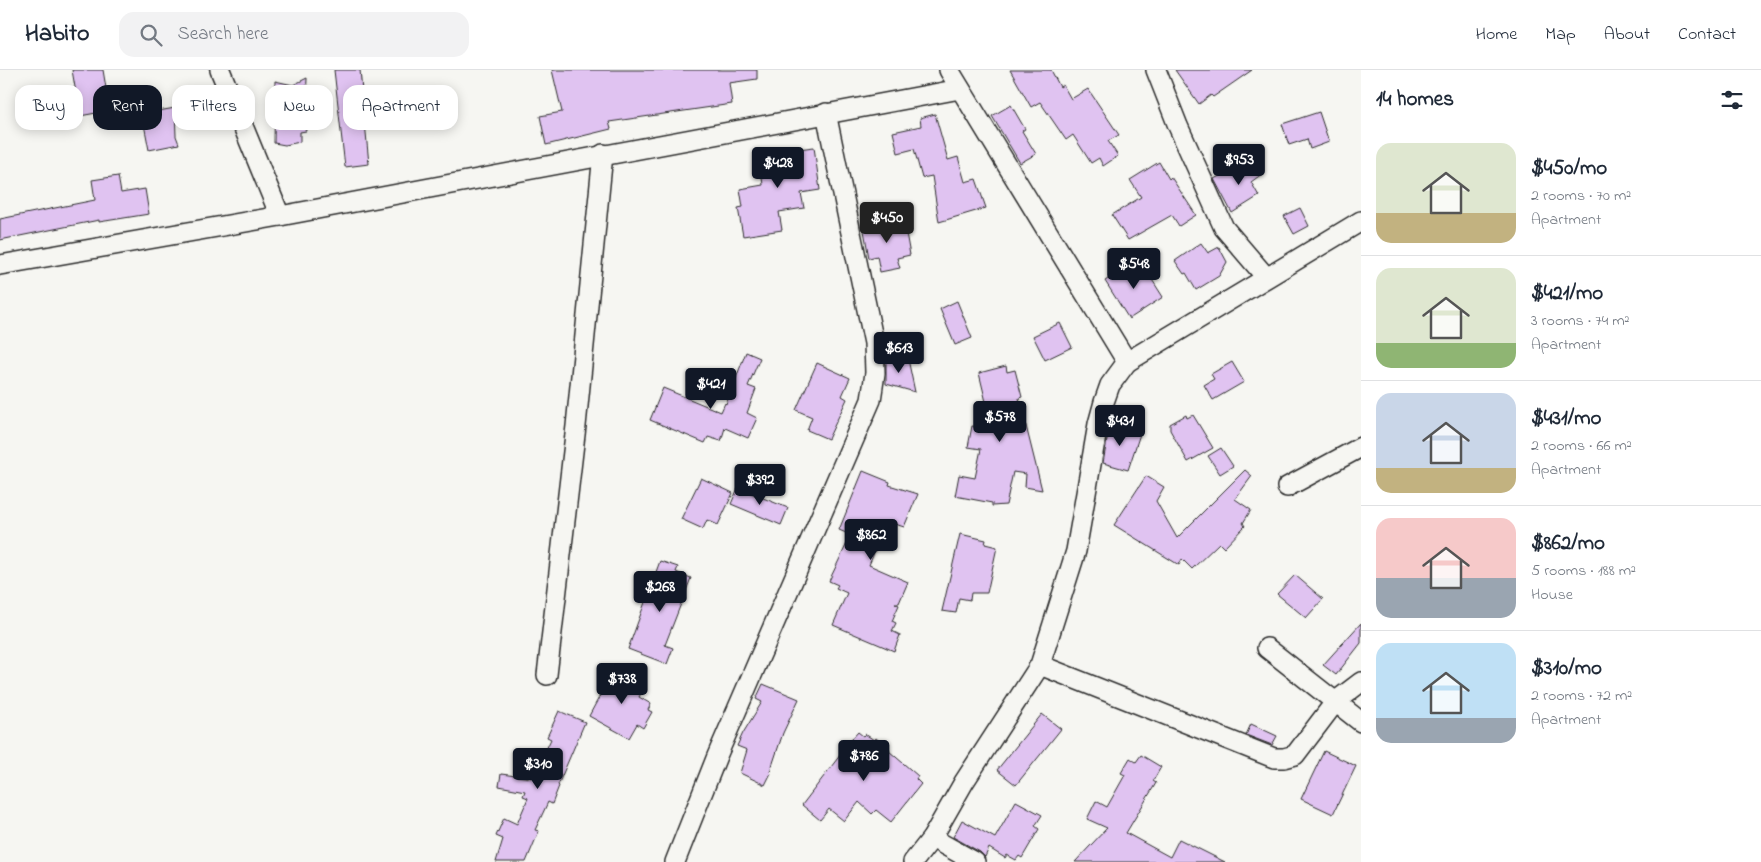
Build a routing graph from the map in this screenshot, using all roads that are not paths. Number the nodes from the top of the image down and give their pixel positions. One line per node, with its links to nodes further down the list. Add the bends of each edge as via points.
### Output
1 (220, 70): 7 (street)
2 (948, 70): 4 (street)
3 (1156, 70): 10 (street, via 1224,228)
4 (960, 89): 5 (street); 11 (street)
5 (826, 113): 6 (street); 21 (street, via 874,343 875,373 871,400 717,756)
6 (603, 154): 7 (street); 16 (street)
7 (280, 216): 9 (street)
8 (1361, 221): 10 (street)
9 (0, 265)
10 (1266, 277): 11 (street)
11 (1127, 362): 15 (street, via 1110,385 1104,402 1076,551)
12 (1361, 447): 13 (street)
13 (1287, 487)
14 (1267, 648): 18 (street)
15 (1040, 664): 18 (street, via 1274,758 1295,755); 20 (street)
16 (547, 675)
17 (1361, 682): 18 (street)
18 (1336, 701): 19 (street)
19 (1361, 722)
20 (932, 838): 22 (street); 23 (street)
21 (675, 862)
22 (913, 862)
23 (975, 862)

